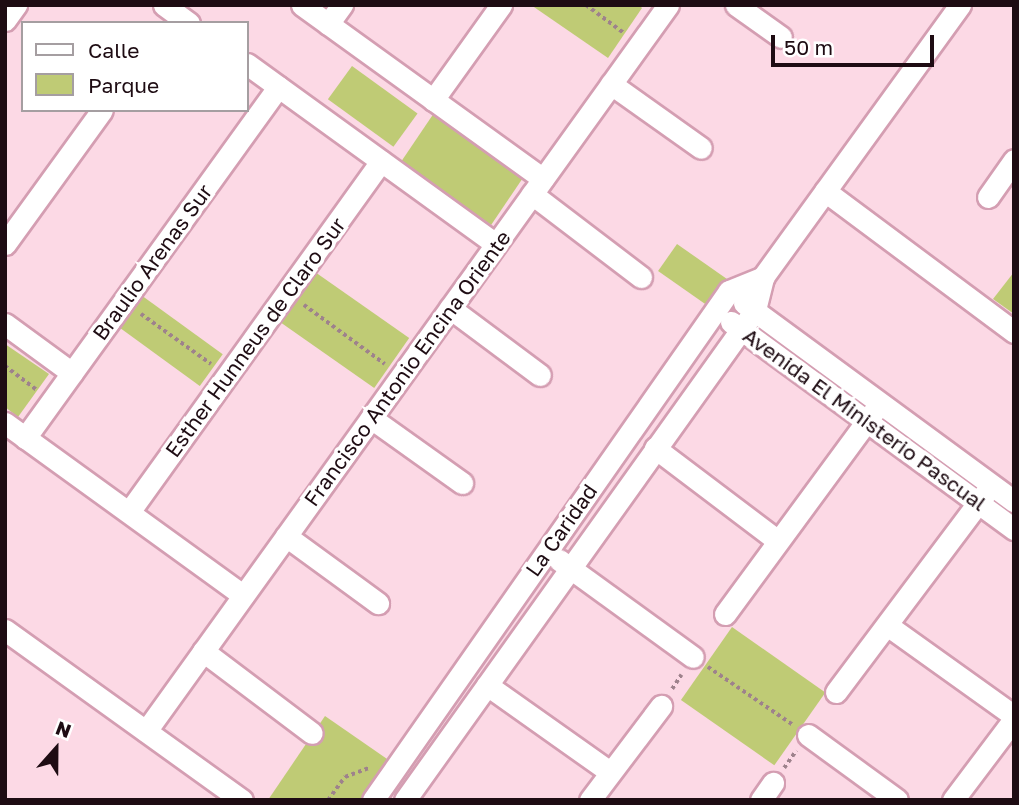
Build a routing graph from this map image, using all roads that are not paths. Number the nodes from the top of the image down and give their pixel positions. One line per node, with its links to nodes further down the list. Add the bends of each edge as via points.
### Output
1 (16, 5): 8 (street)
2 (302, 5): 9 (street)
3 (342, 5): 9 (street)
4 (501, 5): 14 (street)
5 (668, 5): 12 (street, Francisco Antonio Encina Oriente)
6 (736, 5): 10 (street)
7 (960, 5): 20 (street, La Caridad)
8 (5, 20)
9 (328, 24): 14 (street)
10 (781, 37)
11 (248, 65): 13 (street)
12 (611, 84): 16 (street); 19 (street, Francisco Antonio Encina Oriente)
13 (278, 87): 18 (street); 33 (street, Braulio Arenas Sur)
14 (433, 100): 19 (street)
15 (101, 112): 22 (street)
16 (701, 148)
17 (1014, 160): 21 (street)
18 (382, 162): 23 (street); 46 (street, Esther Hunneus de Claro Sur)
19 (537, 186): 23 (street, Francisco Antonio Encina Oriente); 24 (street)
20 (825, 191): 25 (street, La Caridad); 32 (street)
21 (988, 197)
22 (5, 244)
23 (496, 244): 27 (street, Francisco Antonio Encina Oriente)
24 (641, 276)
25 (762, 277): 26 (street); 29 (street, La Caridad)
26 (729, 291): 28 (street, La Caridad); 29 (street, Avenida El Ministerio Pascual)
27 (450, 308): 34 (street); 37 (street, Francisco Antonio Encina Oriente)
28 (715, 310): 31 (street, Avenida El Ministerio Pascual); 35 (street, La Caridad)
29 (755, 310): 31 (street, La Caridad); 36 (street, Avenida El Ministerio Pascual)
30 (5, 324): 33 (street)
31 (740, 328): 36 (street, Avenida El Ministerio Pascual); 38 (street, La Caridad)
32 (1014, 332)
33 (72, 373): 40 (street, Braulio Arenas Sur)
34 (540, 374)
35 (653, 400): 38 (street); 50 (street, La Caridad)
36 (874, 410): 43 (street, Avenida El Ministerio Pascual); 45 (street, Avenida El Ministerio Pascual); 49 (street)
37 (371, 418): 42 (street); 48 (street, Francisco Antonio Encina Oriente)
38 (677, 418): 41 (street, La Caridad)
39 (5, 423): 40 (street)
40 (25, 438): 46 (street)
41 (655, 448): 49 (street); 51 (street, La Caridad)
42 (462, 483)
43 (991, 484): 44 (street, Avenida El Ministerio Pascual); 45 (street)
44 (1014, 500)
45 (978, 502): 47 (street, Avenida El Ministerio Pascual); 55 (street)
46 (128, 512): 52 (street)
47 (1014, 528)
48 (286, 536): 52 (street, Francisco Antonio Encina Oriente); 53 (street)
49 (778, 541): 54 (street)
50 (546, 552): 51 (street); 67 (street, La Caridad, via 394,770)
51 (568, 567): 58 (street); 59 (street, La Caridad)
52 (243, 595): 57 (street, Francisco Antonio Encina Oriente)
53 (378, 603)
54 (724, 614)
55 (887, 625): 60 (street); 62 (street)
56 (5, 629): 63 (street)
57 (203, 651): 63 (street, Francisco Antonio Encina Oriente); 64 (street)
58 (693, 657)
59 (487, 685): 66 (street); 70 (street, La Caridad)
60 (836, 692)
61 (661, 706): 66 (street)
62 (1014, 718): 68 (street)
63 (146, 731): 69 (street)
64 (312, 733)
65 (808, 735): 72 (street)
66 (610, 772): 71 (street)
67 (384, 796)
68 (960, 798)
69 (242, 800)
70 (405, 800)
71 (590, 800)
72 (897, 800)

